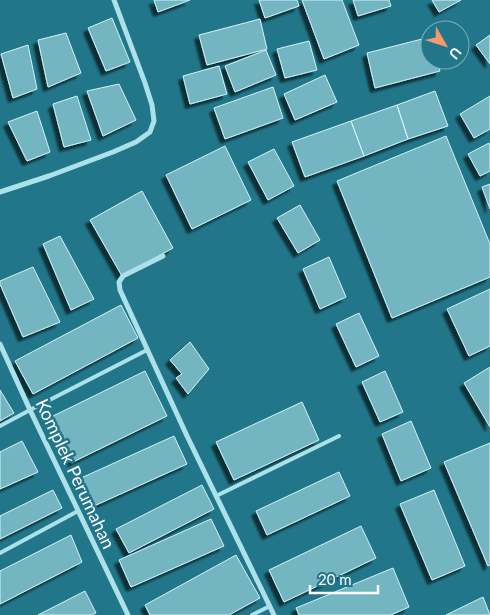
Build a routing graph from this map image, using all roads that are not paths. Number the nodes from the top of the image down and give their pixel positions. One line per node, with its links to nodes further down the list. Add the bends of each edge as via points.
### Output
1 (114, 0): 2 (street, via 152,105 154,121 150,132 113,152)
2 (0, 192)
3 (163, 256): 5 (street, via 126,274 119,282)
4 (0, 344): 6 (street, Komplek Perumahan)
5 (147, 350): 6 (lane); 9 (street)
6 (30, 410): 7 (lane); 10 (street, Komplek Perumahan)
7 (0, 426)
8 (339, 436): 9 (lane)
9 (216, 496): 12 (street)
10 (78, 511): 11 (lane); 13 (street, Komplek Perumahan)
11 (0, 553)
12 (270, 606): 14 (lane); 15 (street)
13 (128, 615)
14 (252, 615)
15 (274, 615)

